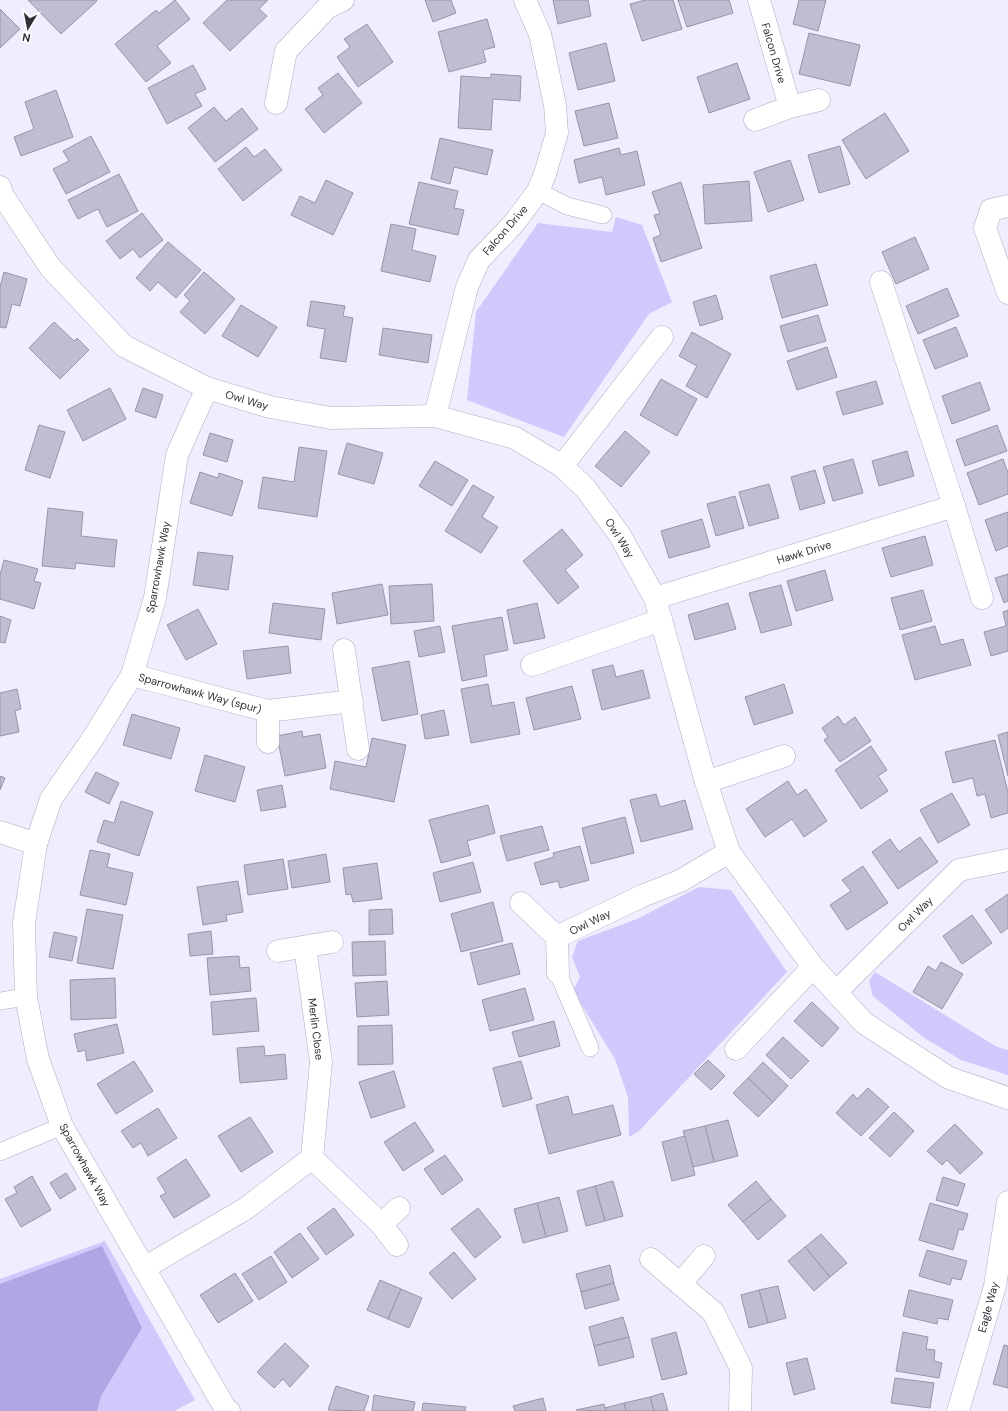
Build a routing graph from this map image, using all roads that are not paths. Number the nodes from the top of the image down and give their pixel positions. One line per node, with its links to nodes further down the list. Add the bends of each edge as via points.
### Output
1 (343, 0): 5 (street, via 328,7 286,51)
2 (525, 0): 8 (street, Falcon Drive, via 540,34 556,106 557,133)
3 (759, 0): 6 (street, Falcon Drive)
4 (819, 100): 6 (street)
5 (276, 103)
6 (790, 107): 7 (street)
7 (755, 120)
8 (538, 191): 11 (lane, via 568,206); 16 (street, Falcon Drive, via 515,222 476,266 467,286)
9 (1, 193): 15 (street, Owl Way, via 50,267 124,346)
10 (1008, 206): 13 (street, via 991,210 985,228)
11 (603, 215)
12 (881, 282): 18 (street)
13 (1008, 294)
14 (662, 337): 17 (street)
15 (207, 388): 16 (street, Owl Way, via 270,407 331,418); 24 (street, Sparrowhawk Way, via 177,455 155,598)
16 (435, 416): 17 (street, Owl Way, via 514,438)
17 (562, 466): 19 (street, Owl Way, via 586,489 619,534)
18 (954, 506): 19 (street, Hawk Drive); 20 (street)
19 (655, 598): 21 (street, Owl Way)
20 (982, 598)
21 (661, 620): 23 (street); 30 (street, Owl Way)
22 (344, 650): 25 (street)
23 (532, 665)
24 (132, 675): 26 (street, Sparrowhawk Way (spur)); 32 (street, Sparrowhawk Way, via 51,800)
25 (352, 701): 26 (street, Sparrowhawk Way (spur)); 28 (street)
26 (268, 711): 27 (street, Sparrowhawk Way (spur))
27 (268, 742)
28 (358, 749)
29 (784, 756): 30 (street)
30 (706, 782): 33 (street, Owl Way)
31 (0, 832): 32 (street)
32 (36, 844): 43 (street, Sparrowhawk Way, via 24,923)
33 (729, 852): 36 (street, Owl Way, via 680,881 642,896); 40 (street, Owl Way)
34 (1008, 860): 42 (street, Owl Way, via 959,870)
35 (521, 903): 36 (street, Owl Way)
36 (557, 937): 41 (street, Owl Way)
37 (332, 942): 38 (street)
38 (305, 948): 39 (street); 50 (street, Merlin Close, via 321,1062)
39 (278, 951)
40 (813, 967): 42 (street, Owl Way); 46 (street)
41 (558, 973): 45 (lane)
42 (836, 992): 47 (street, Owl Way, via 864,1023 949,1078)
43 (26, 997): 44 (lane); 48 (street, Sparrowhawk Way, via 38,1059)
44 (0, 1001)
45 (590, 1048)
46 (736, 1049)
47 (1008, 1098)
48 (62, 1126): 49 (lane); 57 (street, Sparrowhawk Way)
49 (0, 1152)
50 (312, 1158): 53 (street); 57 (street, via 245,1210)
51 (1008, 1202): 61 (street, Eagle Way, via 995,1286)
52 (399, 1208): 53 (street)
53 (381, 1224): 54 (street)
54 (397, 1245)
55 (704, 1256): 58 (street)
56 (651, 1259): 58 (street)
57 (144, 1268): 59 (street, Sparrowhawk Way)
58 (680, 1284): 60 (street, via 713,1312 741,1368)
59 (229, 1411)
60 (740, 1411)
61 (958, 1411)

